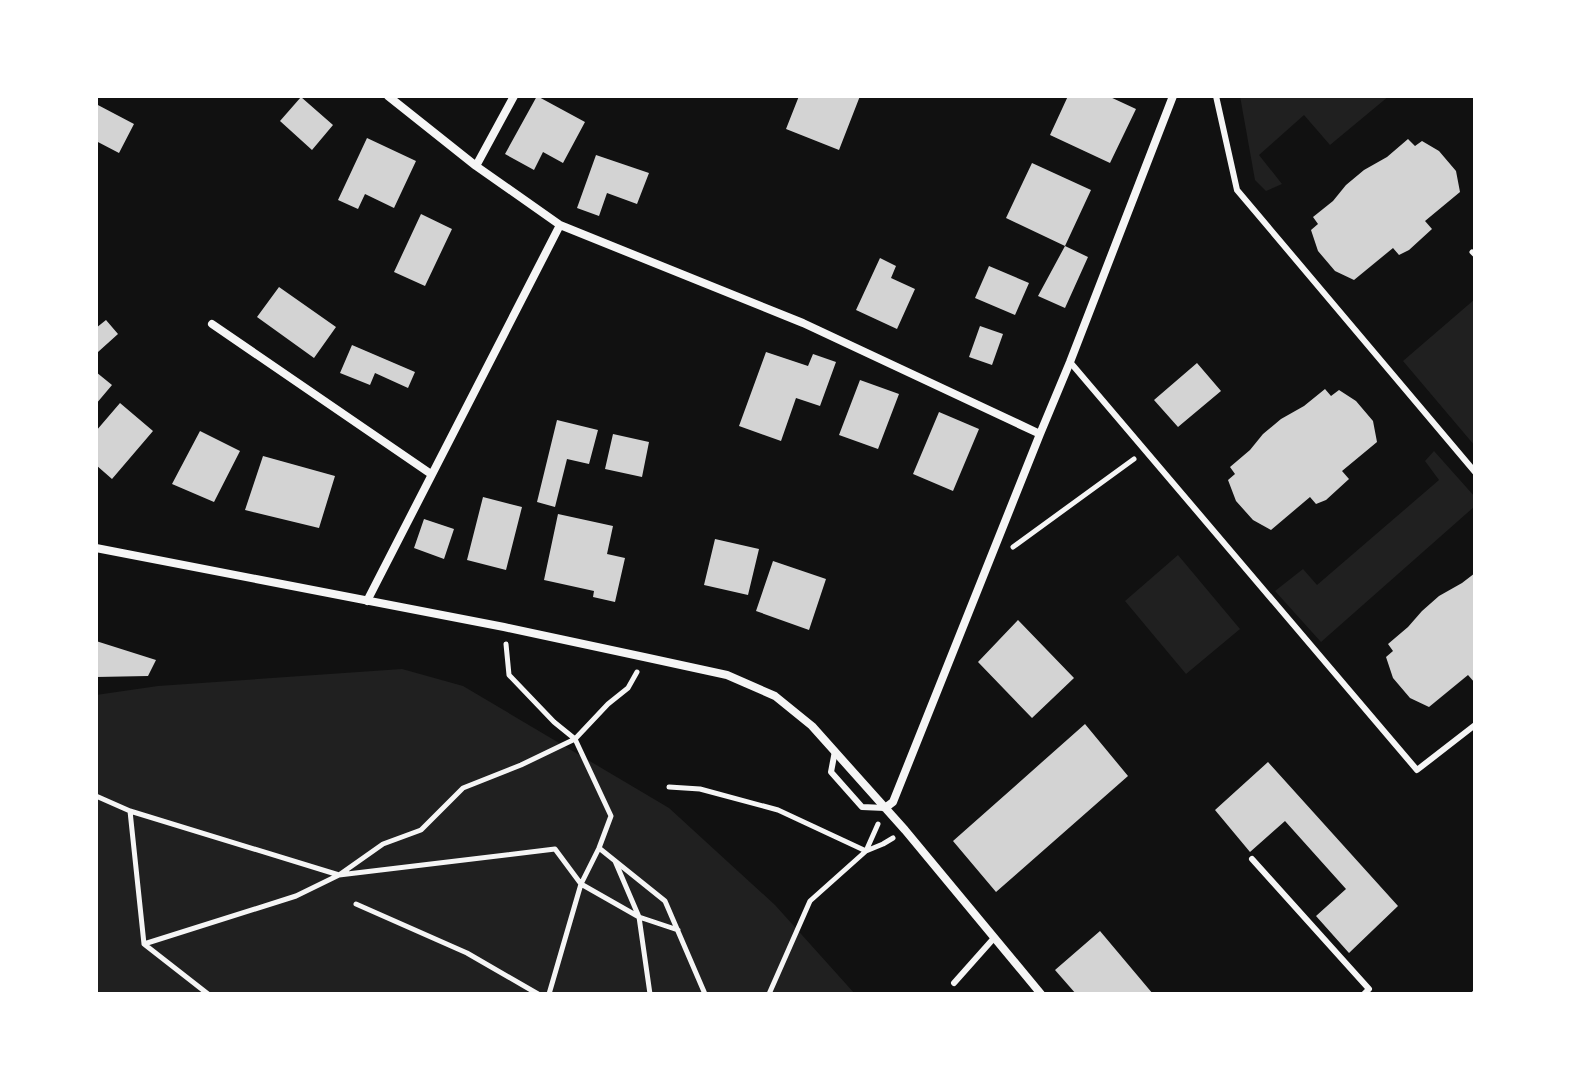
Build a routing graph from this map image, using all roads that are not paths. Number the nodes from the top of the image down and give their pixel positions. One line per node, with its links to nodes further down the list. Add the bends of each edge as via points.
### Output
1 (388, 96): 5 (street)
2 (514, 96): 5 (street)
3 (1173, 96): 8 (street)
4 (1216, 96): 10 (lane, via 1237,190)
5 (476, 166): 6 (street)
6 (560, 225): 9 (street, via 803,323); 11 (street)
7 (212, 324): 11 (street)
8 (1070, 362): 9 (street); 14 (lane, via 1417,770)
9 (1040, 434): 16 (street, via 893,802)
10 (1475, 472)
11 (431, 474): 13 (street)
12 (96, 548): 13 (street)
13 (367, 601): 15 (street, via 727,675 775,696)
14 (1475, 725)
15 (835, 751): 16 (street); 16 (lane, via 831,772 862,807)
16 (885, 808): 18 (street)
17 (1252, 859): 21 (lane, via 1369,989)
18 (994, 938): 19 (lane); 20 (street)
19 (954, 983)
20 (1041, 994)
21 (1364, 994)

